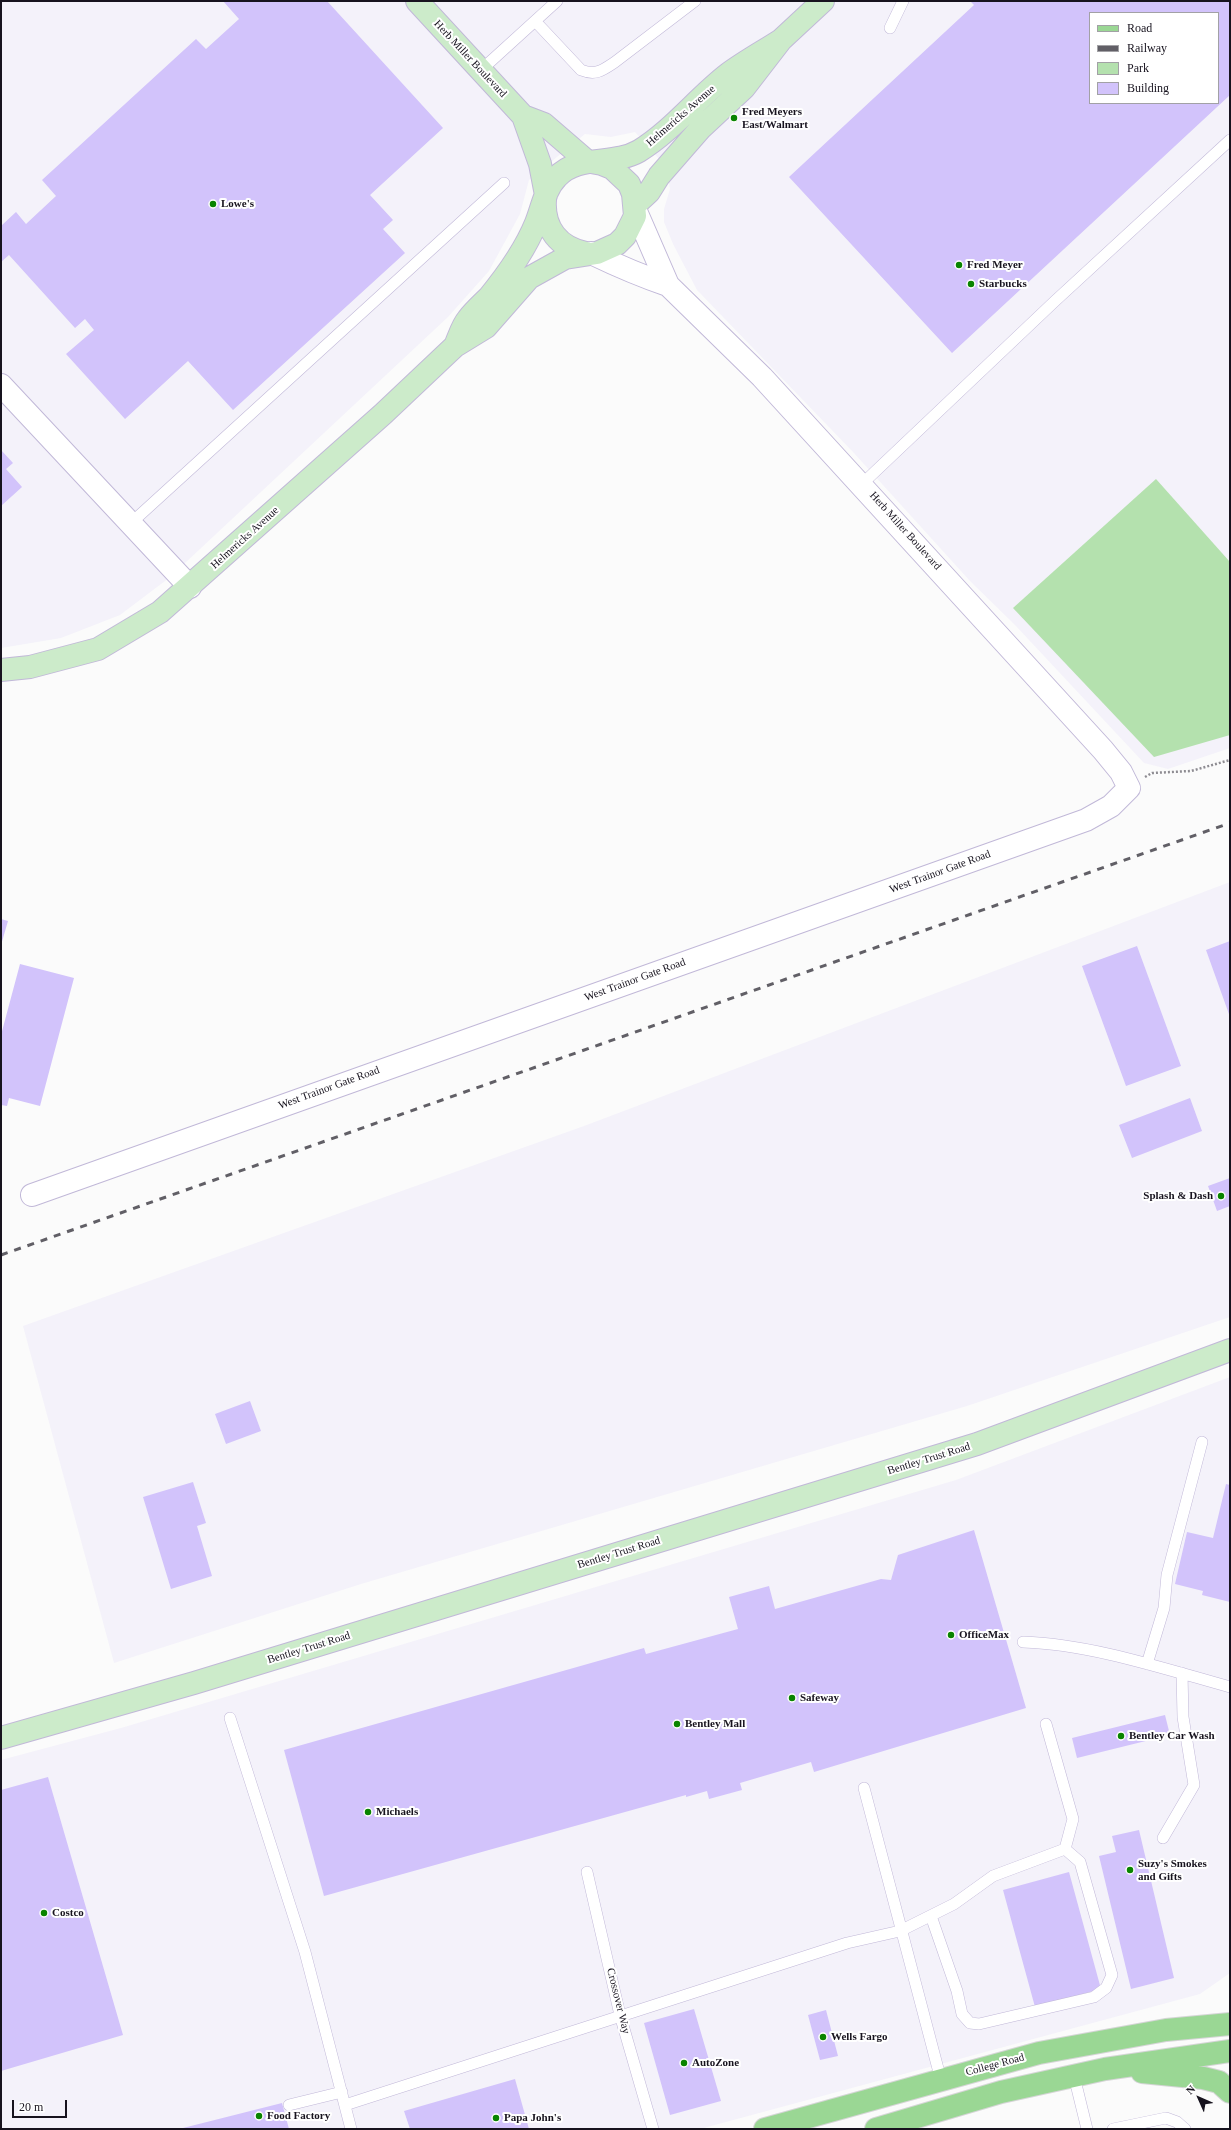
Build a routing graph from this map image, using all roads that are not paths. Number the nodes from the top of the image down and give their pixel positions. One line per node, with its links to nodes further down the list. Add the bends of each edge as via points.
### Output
1 (417, 1): 9 (street, Herb Miller Boulevard)
2 (556, 1): 6 (lane)
3 (695, 1): 6 (lane, via 615,62 590,74 581,70)
4 (823, 1): 8 (street, Helmericks Avenue)
5 (903, 1): 7 (lane)
6 (535, 21): 9 (lane)
7 (890, 28)
8 (782, 40): 12 (street, Helmericks Avenue, via 728,74 682,117 639,151 622,157); 15 (street, Helmericks Avenue, via 744,88 700,129)
9 (480, 71): 10 (street, Herb Miller Boulevard)
10 (523, 116): 12 (street, Herb Miller Boulevard, via 544,124); 14 (street, Herb Miller Boulevard, via 540,164)
11 (1230, 140): 20 (lane)
12 (589, 162): 14 (street, Helmericks Avenue, via 567,169 557,177 549,187); 15 (street, Herb Miller Boulevard, via 602,164 621,175 629,184)
13 (504, 183): 21 (lane)
14 (546, 197): 16 (street, Herb Miller Boulevard, via 546,221 557,239 575,251); 18 (street, Helmericks Avenue, via 527,243 494,290 468,319)
15 (635, 207): 16 (street, Helmericks Avenue, via 631,227 625,236 608,250); 17 (street, Herb Miller Boulevard)
16 (589, 253): 17 (street, Herb Miller Boulevard, via 620,265 630,272); 18 (street, Helmericks Avenue, via 566,258 529,278 486,327)
17 (668, 285): 20 (street, Herb Miller Boulevard, via 762,377)
18 (455, 346): 22 (street, Helmericks Avenue, via 377,420)
19 (1, 385): 21 (street)
20 (862, 484): 24 (street, Herb Miller Boulevard, via 1103,750 1121,772)
21 (130, 524): 22 (street)
22 (190, 587): 23 (street, Helmericks Avenue, via 160,612 98,649 30,667)
23 (1, 670)
24 (1129, 788): 25 (street, West Trainor Gate Road, via 1112,806 1086,820)
25 (32, 1195)
26 (1230, 1350): 34 (street, Bentley Trust Road, via 977,1444 179,1687)
27 (1202, 1442): 29 (lane, via 1167,1575 1164,1608)
28 (1023, 1642): 29 (lane, via 1049,1642)
29 (1147, 1664): 30 (lane)
30 (1182, 1673): 31 (lane); 36 (lane, via 1183,1717 1194,1785)
31 (1230, 1687)
32 (230, 1718): 47 (lane, via 306,1952)
33 (1046, 1724): 37 (lane, via 1073,1819)
34 (1, 1738)
35 (864, 1788): 40 (lane)
36 (1163, 1838)
37 (1065, 1850): 39 (lane, via 993,1876 954,1904); 39 (lane, via 1080,1862 1112,1975 1106,1988 1094,1997 979,2024 970,2023 962,2014 957,1991)
38 (587, 1872): 41 (lane, Crossover Way)
39 (931, 1916): 40 (lane)
40 (900, 1931): 41 (lane, via 846,1943); 46 (lane)
41 (620, 2015): 50 (lane); 53 (lane, Crossover Way)
42 (1230, 2024): 46 (main road, College Road, via 1166,2030 1039,2053)
43 (1230, 2051): 44 (main road)
44 (1105, 2069): 45 (main road); 48 (main road, via 1203,2078 1219,2082)
45 (1074, 2076): 55 (main road, via 1002,2092); 56 (lane)
46 (941, 2080): 54 (main road, College Road)
47 (342, 2092): 49 (lane); 50 (lane)
48 (1230, 2092)
49 (289, 2105)
50 (345, 2105): 52 (lane)
51 (1136, 2127): 57 (lane); 58 (lane, via 1166,2118 1177,2122)
52 (352, 2129)
53 (653, 2129)
54 (765, 2129)
55 (876, 2129)
56 (1087, 2129)
57 (1113, 2129)
58 (1185, 2129)

